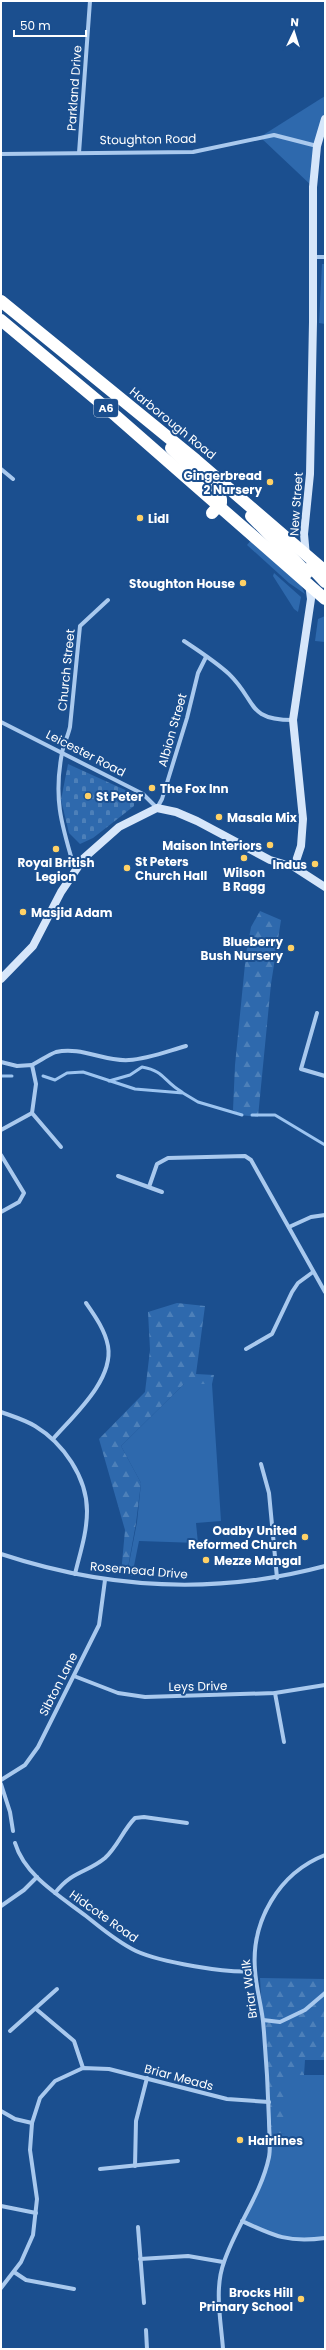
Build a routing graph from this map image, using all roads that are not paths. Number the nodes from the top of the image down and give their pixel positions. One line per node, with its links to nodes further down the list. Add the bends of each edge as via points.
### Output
1 (90, 1): 4 (street, Parkland Drive)
2 (325, 118): 3 (main road)
3 (317, 146): 4 (street, Stoughton Road, via 274,135 193,152); 6 (main road, New Street, via 313,187)
4 (79, 153): 5 (street, Stoughton Road)
5 (1, 154)
6 (313, 257): 7 (street); 15 (main road, New Street, via 311,444 304,534)
7 (325, 257)
8 (1, 301): 10 (highway, Harborough Road / A6)
9 (1, 320): 14 (highway, Harborough Road / A6)
10 (150, 422): 11 (highway, Harborough Road / A6); 14 (highway, via 169,446 220,497 221,502)
11 (196, 460): 15 (highway, Harborough Road / A6); 15 (highway, A6, via 202,471)
12 (1, 470): 13 (street)
13 (13, 479)
14 (215, 509): 15 (highway, Harborough Road / A6)
15 (308, 569): 16 (highway, Harborough Road / A6); 17 (highway, A6); 18 (highway, Harborough Road / A6); 22 (main road, New Street, via 311,599)
16 (325, 571)
17 (325, 582)
18 (325, 599)
19 (108, 600): 24 (street, Church Street, via 80,626 70,727)
20 (184, 641): 21 (street)
21 (206, 657): 22 (street, via 229,674 261,714 271,719); 25 (street, Albion Street, via 198,673 187,718)
22 (293, 720): 26 (main road, New Street, via 303,819 301,846)
23 (1, 722): 24 (street, Leicester Road)
24 (62, 752): 25 (street, Leicester Road, via 143,794); 27 (street, Church Street, via 58,806)
25 (157, 808): 26 (main road, via 176,812 270,860); 27 (main road, via 119,827 96,846)
26 (294, 867): 28 (main road)
27 (75, 870): 29 (main road, via 55,902 33,946)
28 (325, 887)
29 (1, 979)
30 (316, 1013): 34 (street, via 301,1069)
31 (186, 1046): 33 (street, via 130,1060 64,1051 49,1055)
32 (1, 1062): 33 (street, via 17,1066)
33 (32, 1065): 35 (street, via 36,1084)
34 (325, 1076)
35 (32, 1112): 36 (street); 37 (street)
36 (1, 1130)
37 (61, 1147)
38 (1, 1155): 42 (street, via 24,1193 19,1202)
39 (118, 1176): 40 (street)
40 (149, 1187): 41 (street); 44 (street, via 157,1164 168,1158 245,1156 250,1160)
41 (162, 1192)
42 (1, 1212)
43 (325, 1215): 44 (street, via 311,1217)
44 (289, 1227): 45 (street)
45 (313, 1272): 46 (street); 48 (street, via 298,1283 292,1292 272,1334)
46 (325, 1292)
47 (86, 1303): 50 (street, via 105,1336 108,1360 96,1390)
48 (246, 1349)
49 (1, 1412): 50 (street, via 34,1425)
50 (53, 1438): 54 (street, via 68,1457 86,1496 85,1531)
51 (262, 1464): 55 (street, via 268,1494)
52 (1, 1555): 54 (street, Rosemead Drive)
53 (325, 1566): 55 (street, Rosemead Drive)
54 (75, 1574): 56 (street, Rosemead Drive)
55 (277, 1578): 56 (street, Rosemead Drive, via 230,1584 174,1586)
56 (106, 1580): 57 (street, Sibton Lane, via 99,1625)
57 (74, 1676): 59 (street, Leys Drive, via 118,1694 145,1697); 61 (street, Sibton Lane, via 32,1757 26,1765)
58 (325, 1686): 59 (street, Leys Drive)
59 (275, 1693): 60 (street)
60 (284, 1742)
61 (1, 1780)
62 (1, 1784): 64 (street)
63 (187, 1823): 68 (street, via 135,1818 104,1859 72,1876)
64 (13, 1831)
65 (16, 1843): 67 (street, Hidcote Road, via 18,1852)
66 (325, 1855): 70 (street, Briar Walk, via 302,1867 271,1899 261,1919 256,1940)
67 (37, 1878): 68 (street, Hidcote Road); 69 (street)
68 (55, 1893): 70 (street, Hidcote Road, via 136,1951 206,1968)
69 (1, 1906)
70 (255, 1971): 74 (street, Briar Walk)
71 (57, 1989): 73 (street)
72 (325, 1993): 74 (street, via 305,2010 280,2022)
73 (36, 2009): 75 (street); 76 (street, via 74,2041)
74 (263, 2020): 78 (street, Briar Walk)
75 (10, 2032)
76 (83, 2068): 77 (street, Briar Meads, via 109,2069); 80 (street, Briar Meads, via 55,2081 40,2098)
77 (147, 2078): 78 (street, Briar Meads, via 227,2099); 82 (street, via 136,2121)
78 (269, 2102): 86 (street, via 269,2156 252,2204)
79 (1, 2111): 80 (street, via 14,2119)
80 (32, 2123): 85 (street, Briar Meads, via 30,2150 36,2185)
81 (178, 2161): 82 (street)
82 (135, 2166): 83 (street)
83 (100, 2169)
84 (1, 2206): 85 (street)
85 (36, 2213): 91 (street, Briar Meads, via 30,2245)
86 (242, 2220): 88 (street, via 275,2237 297,2241); 90 (street)
87 (138, 2227): 89 (street)
88 (325, 2238)
89 (140, 2259): 90 (street, via 188,2256); 94 (street)
90 (223, 2262): 97 (street, via 219,2287)
91 (14, 2272): 92 (street, Briar Meads); 93 (street, via 26,2280)
92 (1, 2288)
93 (74, 2289)
94 (144, 2303)
95 (146, 2330): 96 (street)
96 (147, 2349)
97 (223, 2349)

